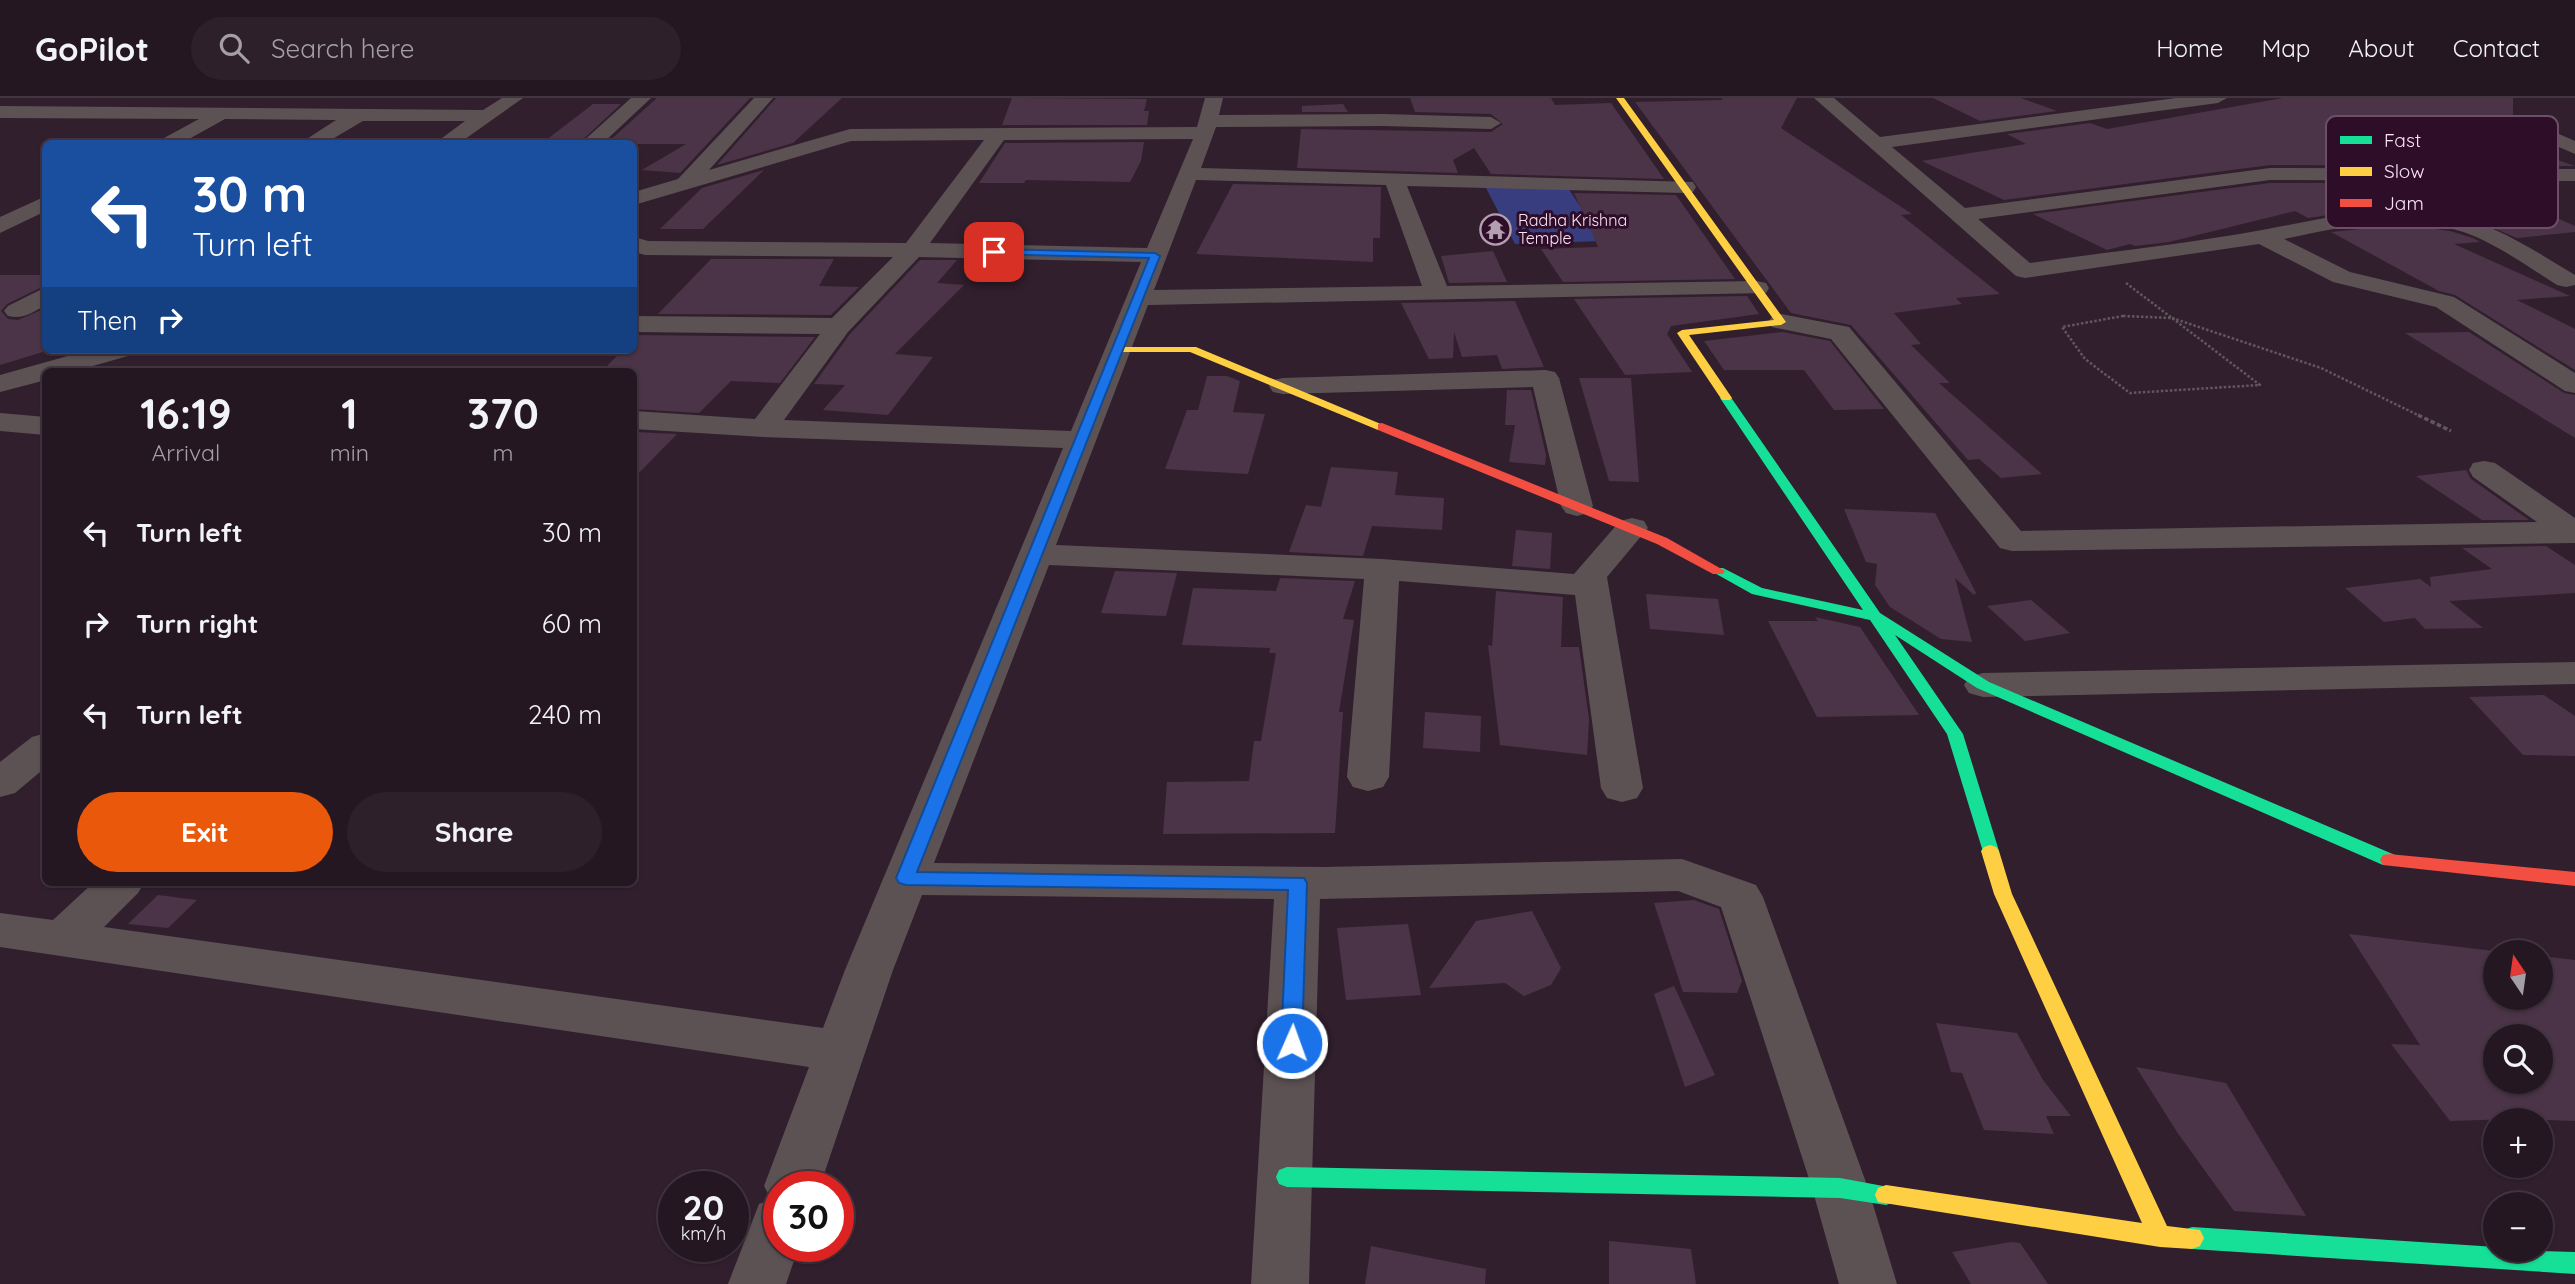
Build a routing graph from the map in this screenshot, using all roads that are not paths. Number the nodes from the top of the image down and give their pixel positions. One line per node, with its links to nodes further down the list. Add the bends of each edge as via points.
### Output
1 (260, 98): 11 (street)
2 (388, 98): 12 (street)
3 (514, 98): 13 (street)
4 (642, 98): 20 (street)
5 (764, 98): 29 (street)
6 (1384, 98): 15 (street)
7 (1620, 98): 30 (street)
8 (1823, 98): 22 (street)
9 (2218, 98): 22 (street)
10 (0, 112): 11 (street)
11 (226, 114): 12 (street); 17 (street)
12 (359, 115): 13 (street); 18 (street)
13 (486, 116): 19 (street)
14 (1209, 117): 15 (street); 16 (street); 24 (street)
15 (1383, 120): 28 (street, via 1486,114)
16 (998, 135): 29 (street, via 850,135); 40 (street)
17 (171, 140)
18 (316, 140)
19 (450, 140)
20 (595, 140)
21 (2558, 140): 23 (street)
22 (1877, 143): 34 (street)
23 (2575, 148)
24 (1188, 174): 27 (street); 41 (street)
25 (2261, 176): 26 (street); 31 (street); 34 (street)
26 (2326, 176)
27 (1395, 181): 28 (street); 44 (street)
28 (1510, 183): 30 (street)
29 (685, 184): 32 (street)
30 (1685, 187): 43 (street)
31 (2326, 196)
32 (637, 198)
33 (42, 204): 35 (street)
34 (1962, 215): 38 (street, via 2025,271)
35 (2, 224)
36 (2326, 224): 38 (street)
37 (2471, 228): 42 (street)
38 (2262, 237): 56 (street, via 2342,277 2445,302)
39 (637, 245): 40 (street)
40 (913, 250): 41 (street); 50 (street)
41 (1155, 256): 46 (street)
42 (2572, 282)
43 (1757, 289): 44 (street); 48 (street)
44 (1437, 292): 46 (street)
45 (42, 296): 47 (street)
46 (1138, 298): 51 (street)
47 (17, 311)
48 (1781, 322): 66 (street, via 1840,333 2012,541); 70 (street, via 1682,333)
49 (637, 324): 50 (street)
50 (839, 326): 61 (street)
51 (1118, 349): 57 (street, via 1192,349); 62 (street)
52 (105, 354): 53 (street)
53 (56, 368)
54 (42, 372): 55 (street)
55 (0, 384)
56 (2575, 385)
57 (1283, 386): 64 (street); 64 (street, via 1545,378)
58 (637, 420): 61 (street)
59 (0, 422): 60 (street)
60 (42, 426)
61 (764, 428): 62 (street)
62 (1082, 440): 67 (street)
63 (2484, 470): 66 (street)
64 (1577, 506): 65 (street)
65 (1632, 528): 69 (street, via 1590,576); 70 (street, via 1757,592)
66 (2574, 532)
67 (1036, 554): 68 (street); 77 (street)
68 (1382, 569): 69 (street); 74 (street)
69 (1592, 586): 76 (street)
70 (1877, 617): 72 (street); 87 (street, via 1955,734 2003,894)
71 (2575, 673): 72 (street)
72 (1983, 685): 78 (street, via 2388,860)
73 (42, 749): 75 (street)
74 (1368, 778)
75 (0, 783)
76 (1622, 788)
77 (906, 878): 79 (street); 83 (street)
78 (2575, 878)
79 (1298, 883): 85 (street); 86 (street, via 1682,875 1740,897)
80 (118, 886): 82 (street)
81 (0, 930): 82 (street)
82 (62, 939): 83 (street)
83 (840, 1051): 84 (street)
84 (797, 1171)
85 (1287, 1177): 86 (street); 91 (street)
86 (1840, 1188): 87 (street); 92 (street)
87 (2160, 1236): 89 (street)
88 (765, 1262): 90 (street)
89 (2575, 1263)
90 (757, 1284)
91 (1280, 1284)
92 (1868, 1284)

